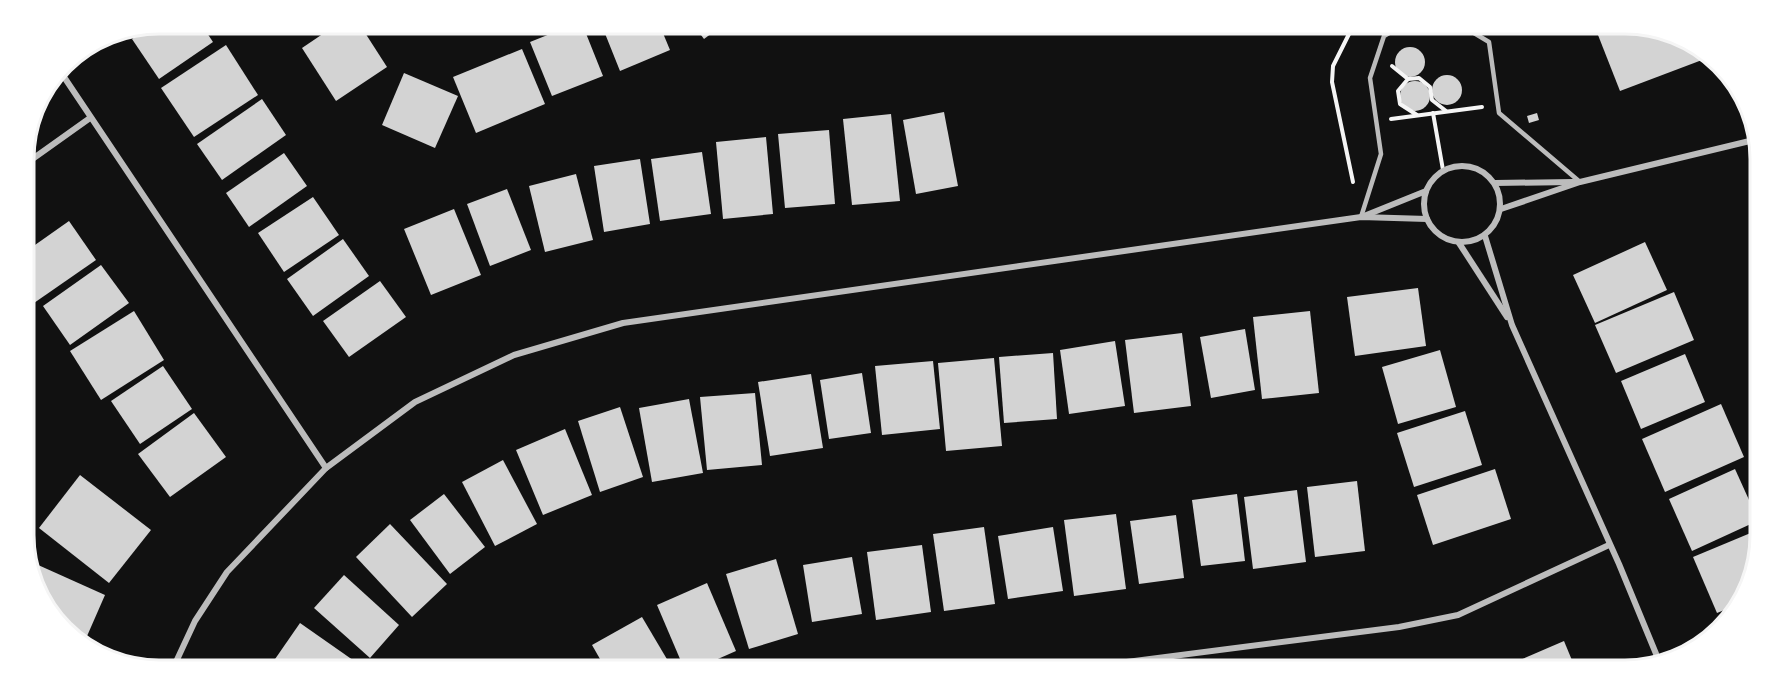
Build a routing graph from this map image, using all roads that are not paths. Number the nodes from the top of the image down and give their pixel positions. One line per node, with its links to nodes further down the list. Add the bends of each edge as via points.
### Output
1 (1387, 34): 11 (lane, via 1370,78 1380,154)
2 (1476, 34): 7 (lane, via 1489,42 1499,113)
3 (65, 78): 4 (street)
4 (90, 118): 6 (street); 16 (street)
5 (1748, 141): 7 (street)
6 (35, 157)
7 (1580, 182): 8 (street); 10 (street)
8 (1495, 183): 9 (street, via 1473,167 1460,166 1443,170); 10 (street)
9 (1426, 191): 11 (street); 12 (street, via 1423,204)
10 (1501, 209): 13 (street)
11 (1361, 217): 12 (street); 16 (street, via 623,323 514,355 415,402)
12 (1427, 219): 14 (street, via 1443,238)
13 (1485, 236): 14 (street); 15 (street)
14 (1460, 243): 15 (street)
15 (1512, 325): 17 (street)
16 (326, 468): 19 (street, via 227,572 195,621)
17 (1610, 545): 18 (street); 20 (street, via 1458,615 1399,627)
18 (1657, 656)
19 (177, 660)
20 (1142, 660)

